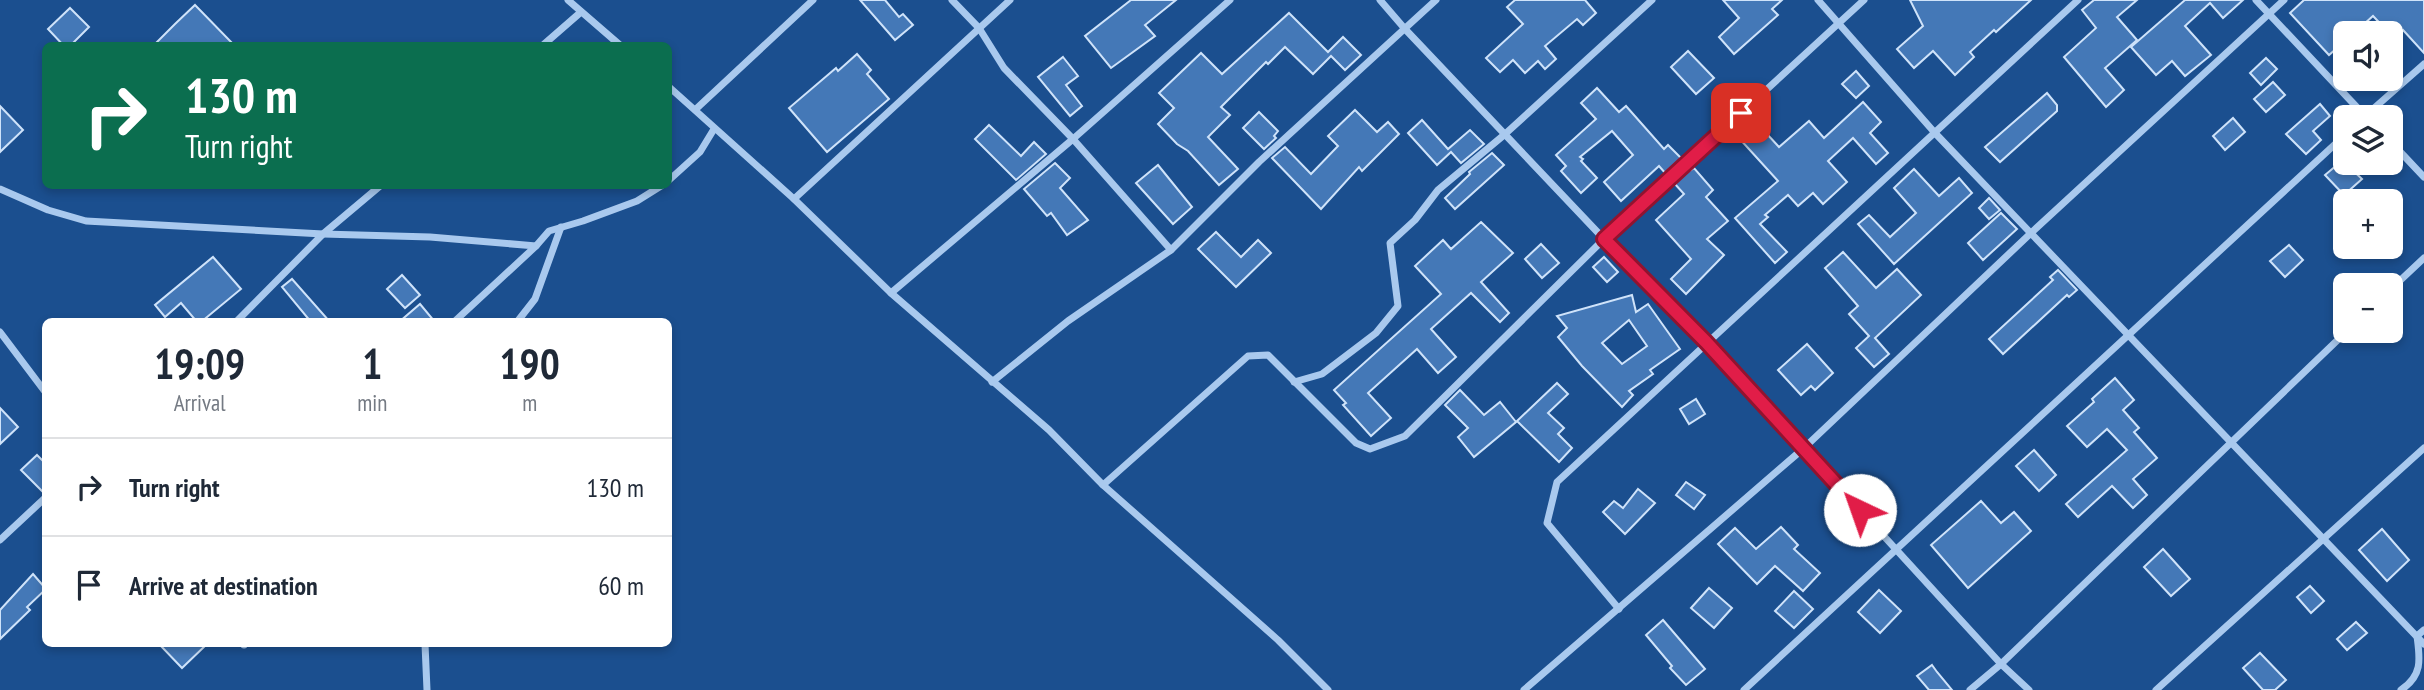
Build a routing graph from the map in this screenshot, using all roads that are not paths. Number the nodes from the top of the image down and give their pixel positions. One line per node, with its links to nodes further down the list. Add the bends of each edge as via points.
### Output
1 (813, 0): 25 (street)
2 (952, 0): 17 (street)
3 (1010, 0): 17 (street)
4 (1230, 0): 29 (street)
5 (1380, 0): 18 (street)
6 (1436, 0): 18 (street)
7 (1652, 0): 28 (street)
8 (1818, 0): 16 (street)
9 (1864, 0): 16 (street)
10 (2078, 0): 27 (street)
11 (2256, 0): 15 (street)
12 (2284, 0): 15 (street)
13 (571, 1): 14 (street)
14 (581, 12): 19 (street); 20 (street)
15 (2269, 13): 23 (street); 39 (street)
16 (1839, 22): 27 (street); 41 (street)
17 (979, 28): 29 (street, via 1004,68); 37 (street)
18 (1405, 29): 28 (street); 43 (street, via 1259,162)
19 (547, 42)
20 (616, 42)
21 (2424, 64): 24 (street)
22 (672, 89): 25 (street)
23 (2354, 105)
24 (2378, 105)
25 (696, 109): 26 (street)
26 (714, 129): 32 (street, via 700,152); 37 (street)
27 (1935, 132): 39 (street); 52 (street)
28 (1504, 135): 41 (street); 55 (street, via 1438,190 1390,243 1398,306 1376,333 1322,374)
29 (1073, 139): 43 (street); 46 (street)
30 (2333, 146): 51 (street)
31 (2403, 155): 33 (street)
32 (672, 177)
33 (2424, 177)
34 (0, 189): 40 (street, via 86,221)
35 (376, 189): 40 (street)
36 (656, 189): 38 (street, via 637,201)
37 (794, 199): 46 (street)
38 (561, 227): 42 (street, via 549,231); 49 (street, via 536,299)
39 (2031, 233): 51 (street); 58 (street)
40 (323, 234): 42 (street); 47 (street)
41 (1604, 239): 52 (street); 55 (street, via 1405,436 1370,449 1356,443)
42 (536, 246): 48 (street)
43 (1171, 250): 54 (street, via 1068,321)
44 (2424, 258): 45 (street)
45 (2403, 278)
46 (891, 293): 54 (street)
47 (240, 318)
48 (458, 318)
49 (520, 318)
50 (0, 332): 56 (street)
51 (2129, 334): 57 (street); 64 (street)
52 (1706, 342): 58 (street); 65 (street, via 1557,482 1547,523)
53 (2334, 343): 57 (street)
54 (992, 382): 60 (street, via 1049,430)
55 (1294, 382): 60 (street, via 1268,355 1248,356)
56 (42, 388)
57 (2231, 441): 62 (street); 70 (street)
58 (1804, 448): 64 (street); 65 (street)
59 (2424, 448): 62 (street)
60 (1103, 485): 72 (street)
61 (42, 501): 63 (street)
62 (2324, 539): 67 (street); 77 (street)
63 (0, 540)
64 (1897, 551): 70 (street); 74 (street)
65 (1619, 609): 73 (street)
66 (2424, 630): 67 (street)
67 (2417, 636): 68 (street); 78 (street, via 2421,664)
68 (2424, 644)
69 (425, 647): 71 (street)
70 (2001, 664): 75 (street); 76 (street)
71 (427, 690)
72 (1328, 690)
73 (1524, 690)
74 (1744, 690)
75 (1970, 690)
76 (2029, 690)
77 (2156, 690)
78 (2401, 690)

